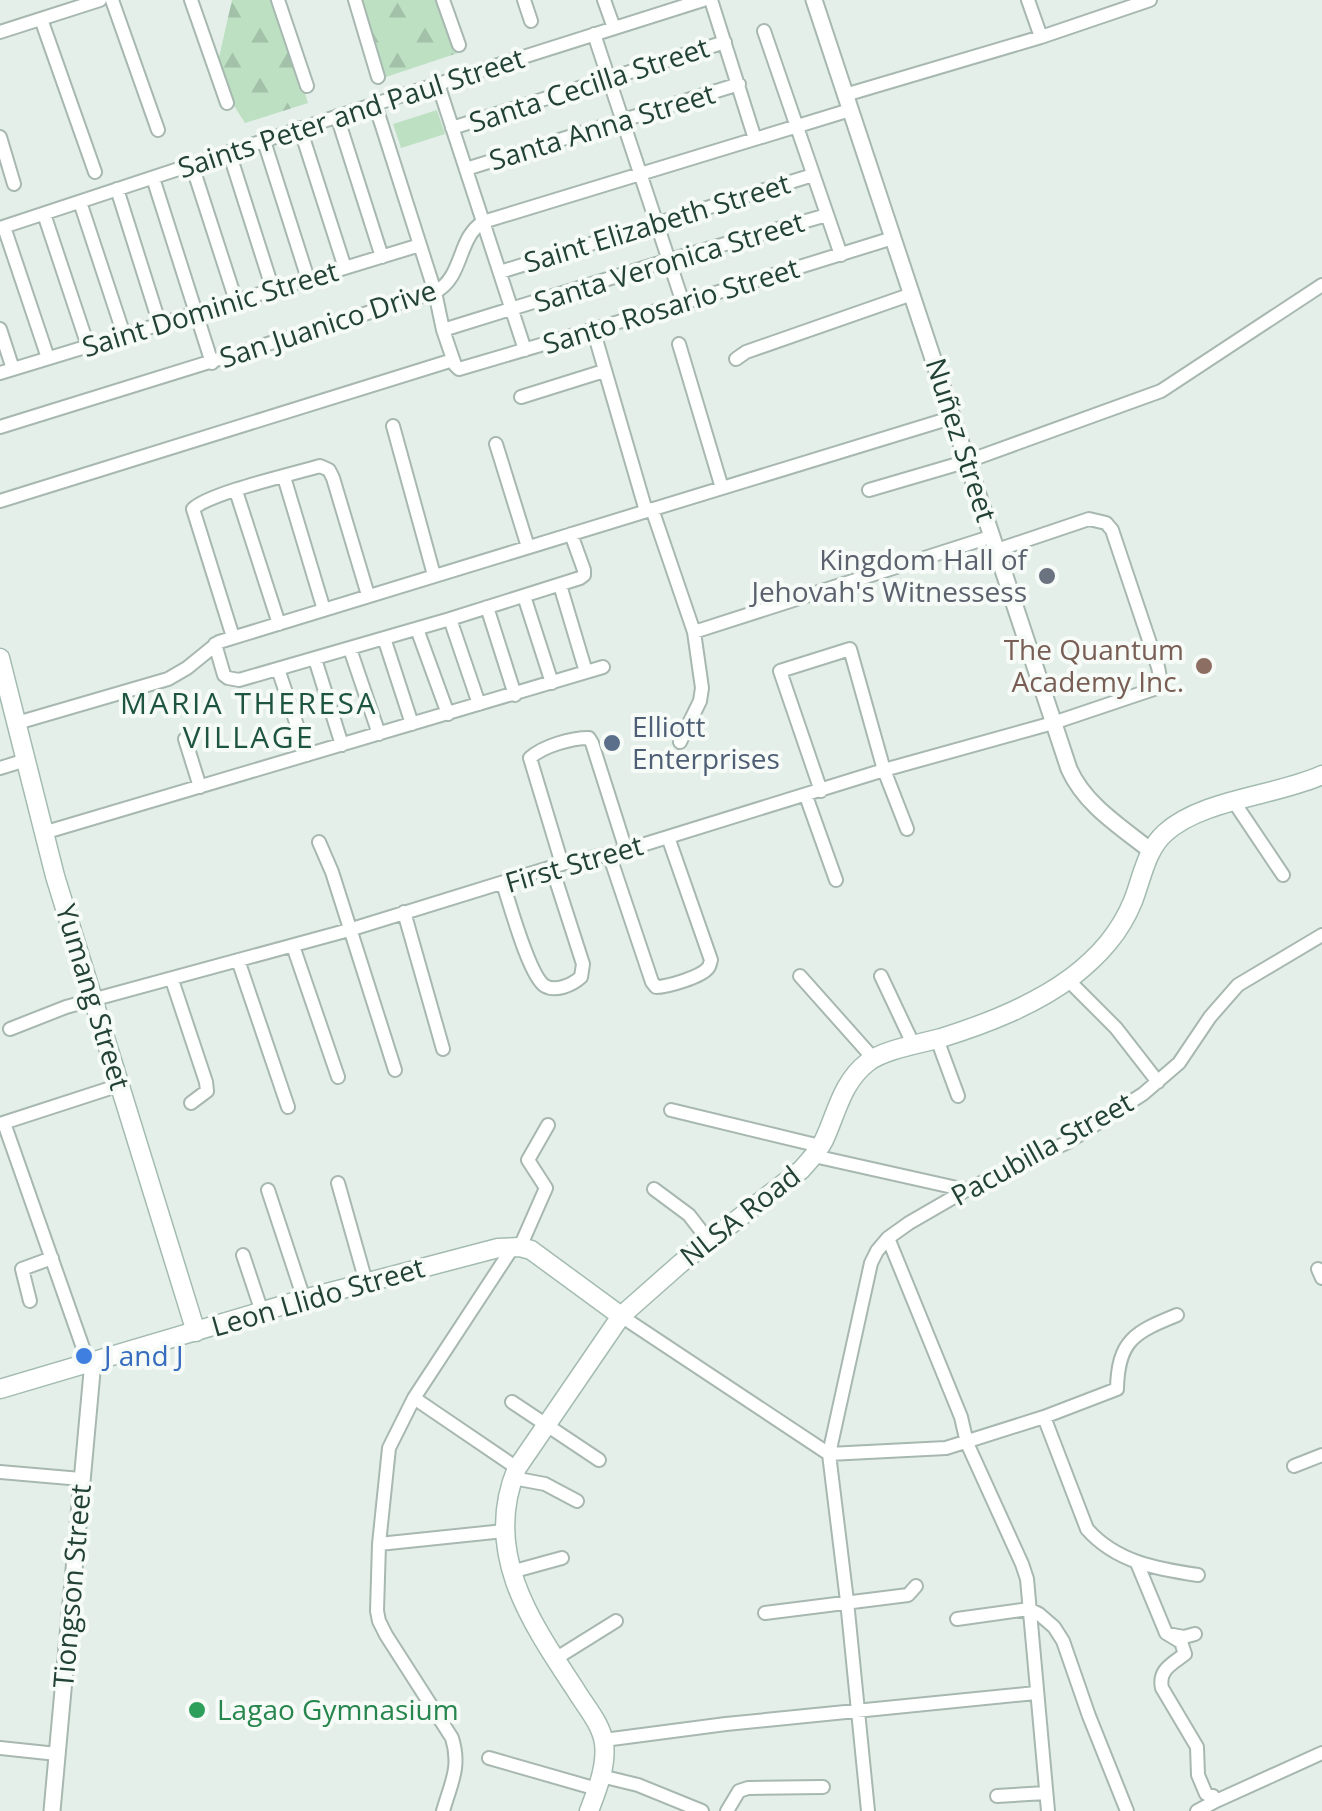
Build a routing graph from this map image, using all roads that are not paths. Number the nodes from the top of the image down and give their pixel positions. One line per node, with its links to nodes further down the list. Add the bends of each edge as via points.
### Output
1 (100, 0): 14 (street)
2 (112, 0): 36 (street)
3 (191, 0): 29 (street)
4 (278, 0): 27 (street)
5 (355, 0): 23 (street)
6 (442, 0): 22 (street)
7 (524, 0): 15 (street)
8 (604, 0): 16 (street)
9 (704, 0): 16 (street, Saints Peter and Paul Street)
10 (711, 0): 21 (street)
11 (814, 0): 28 (street, Nuñez Street)
12 (1028, 0): 20 (street)
13 (1150, 0): 20 (street)
14 (42, 19): 18 (street); 43 (street)
15 (531, 21)
16 (614, 28): 19 (street, Saints Peter and Paul Street)
17 (764, 31): 33 (street)
18 (0, 32)
19 (594, 34): 24 (street); 25 (street, Saints Peter and Paul Street)
20 (1041, 37): 28 (street)
21 (725, 42): 24 (street, Santa Cecilla Street); 26 (street)
22 (459, 45)
23 (378, 76)
24 (609, 78): 32 (street); 35 (street, Santa Cecilla Street)
25 (438, 84): 30 (street, Saints Peter and Paul Street); 35 (street)
26 (738, 84): 32 (street, Santa Anna Street); 38 (street)
27 (308, 86)
28 (848, 102): 33 (street); 55 (street, Nuñez Street)
29 (227, 103)
30 (375, 104): 31 (street, Saints Peter and Paul Street); 56 (street)
31 (337, 116): 34 (street, Saints Peter and Paul Street); 58 (street)
32 (623, 120): 42 (street, Santa Anna Street); 44 (street)
33 (797, 126): 38 (street); 45 (street)
34 (300, 128): 39 (street, Saints Peter and Paul Street); 60 (street)
35 (452, 128): 42 (street)
36 (158, 130)
37 (0, 138): 47 (street)
38 (755, 139): 44 (street)
39 (264, 141): 40 (street, Saints Peter and Paul Street); 62 (street)
40 (229, 152): 41 (street, Saints Peter and Paul Street); 64 (street)
41 (192, 164): 46 (street, Saints Peter and Paul Street); 67 (street)
42 (466, 170): 52 (street)
43 (95, 172)
44 (640, 174): 52 (street); 53 (street)
45 (814, 175): 51 (street); 53 (street, Saint Elizabeth Street)
46 (152, 178): 48 (street, Saints Peter and Paul Street); 70 (street)
47 (14, 184)
48 (117, 189): 49 (street, Saints Peter and Paul Street); 71 (street)
49 (80, 202): 50 (street, Saints Peter and Paul Street); 75 (street)
50 (44, 214): 54 (street, Saints Peter and Paul Street); 77 (street)
51 (827, 214): 57 (street); 59 (street, Santa Veronica Street)
52 (483, 222): 61 (street); 65 (street, San Juanico Drive, via 469,236 453,278)
53 (657, 224): 59 (street); 61 (street, Saint Elizabeth Street)
54 (2, 228): 79 (street)
55 (893, 238): 57 (street, Santo Rosario Street); 66 (street, Nuñez Street)
56 (420, 245): 58 (street, Saint Dominic Street); 65 (street)
57 (841, 256): 68 (street, Santo Rosario Street)
58 (382, 257): 60 (street, Saint Dominic Street)
59 (669, 260): 68 (street); 69 (street, Santa Veronica Street)
60 (344, 268): 62 (street, Saint Dominic Street)
61 (500, 272): 69 (street)
62 (308, 279): 64 (street, Saint Dominic Street)
63 (1322, 285): 90 (street, via 1161,391)
64 (273, 290): 67 (street, Saint Dominic Street)
65 (435, 292): 73 (street); 82 (street, San Juanico Drive)
66 (912, 294): 80 (street); 86 (street, Nuñez Street)
67 (236, 301): 70 (street, Saint Dominic Street)
68 (683, 303): 74 (street, Santo Rosario Street)
69 (512, 309): 73 (street, Santa Veronica Street); 78 (street)
70 (197, 313): 71 (street, Saint Dominic Street); 82 (street)
71 (160, 324): 75 (street, Saint Dominic Street)
72 (0, 330): 83 (street)
73 (443, 330): 81 (street)
74 (592, 330): 78 (street, Santo Rosario Street); 84 (street)
75 (124, 336): 77 (street, Saint Dominic Street)
76 (680, 344): 92 (street)
77 (88, 346): 79 (street, Saint Dominic Street)
78 (525, 350): 81 (street, Santo Rosario Street, via 461,369)
79 (48, 358): 83 (street, Saint Dominic Street)
80 (736, 358)
81 (453, 360): 95 (street)
82 (212, 363): 88 (street, San Juanico Drive)
83 (7, 371)
84 (604, 371): 85 (street); 96 (street)
85 (521, 397)
86 (954, 417): 90 (street, Nuñez Street); 92 (street)
87 (393, 426): 100 (street)
88 (0, 427)
89 (496, 444): 99 (street)
90 (968, 461): 93 (street); 98 (street, Nuñez Street)
91 (284, 477): 94 (street); 102 (street, via 320,466 329,470); 105 (street)
92 (722, 488): 96 (street)
93 (868, 490)
94 (236, 491): 107 (street); 110 (street, via 193,509)
95 (0, 501)
96 (649, 510): 97 (street); 109 (street)
97 (571, 534): 99 (street); 101 (street, via 584,576)
98 (995, 543): 109 (street); 125 (street, Nuñez Street); 125 (street, First Street, via 1089,520 1106,523 1158,666 1154,689)
99 (528, 547): 100 (street)
100 (434, 575): 102 (street)
101 (560, 585): 103 (street); 118 (street)
102 (368, 595): 105 (street)
103 (524, 596): 104 (street); 119 (street)
104 (487, 607): 106 (street); 121 (street)
105 (324, 610): 107 (street)
106 (450, 619): 108 (street); 122 (street)
107 (278, 624): 110 (street)
108 (416, 629): 111 (street); 123 (street)
109 (694, 632): 129 (street, via 702,688)
110 (233, 637): 112 (street)
111 (384, 638): 113 (street); 126 (street)
112 (214, 644): 117 (street, via 228,678); 124 (street, via 168,679)
113 (350, 648): 115 (street); 127 (street)
114 (0, 658): 120 (main road, Yumang Street)
115 (315, 659): 117 (street); 130 (street)
116 (604, 667): 118 (street)
117 (278, 669): 131 (street)
118 (586, 672): 119 (street)
119 (552, 683): 121 (street)
120 (4, 690): 124 (main road, Yumang Street)
121 (515, 695): 122 (street)
122 (480, 704): 123 (street)
123 (448, 714): 126 (street)
124 (17, 723): 132 (main road, Yumang Street)
125 (1053, 723): 134 (street, First Street); 145 (street, Nuñez Street, via 1080,790)
126 (412, 724): 127 (street)
127 (378, 734): 130 (street)
128 (185, 739): 136 (street)
129 (680, 742)
130 (342, 745): 131 (street)
131 (307, 755): 136 (street)
132 (26, 760): 133 (street); 141 (main road, Yumang Street)
133 (0, 768)
134 (884, 770): 137 (street, First Street); 137 (street, via 850,649 833,654 780,672); 140 (street)
135 (1322, 775): 139 (main road)
136 (200, 787): 141 (street)
137 (821, 790): 138 (street, First Street)
138 (806, 796): 142 (street, First Street); 149 (street)
139 (1234, 802): 145 (main road, via 1186,818); 148 (street)
140 (907, 829)
141 (43, 833): 160 (main road, Yumang Street)
142 (668, 837): 144 (street, First Street); 146 (street, via 711,964 665,987 652,982)
143 (320, 842): 152 (street)
144 (626, 850): 146 (street, First Street); 147 (street, via 592,743 577,738 530,758)
145 (1151, 851): 159 (main road, via 1116,935)
146 (609, 854): 147 (street, First Street)
147 (557, 866): 150 (street, First Street); 150 (street, via 583,964 577,982 557,989 538,980)
148 (1283, 875)
149 (836, 880)
150 (503, 884): 151 (street, First Street)
151 (404, 912): 152 (street, First Street); 164 (street)
152 (349, 930): 154 (street, First Street); 166 (street)
153 (1322, 935): 168 (street, Pacubilla Street, via 1238,985)
154 (293, 946): 155 (street, First Street); 167 (street)
155 (238, 960): 158 (street, First Street); 172 (street)
156 (800, 976): 165 (street)
157 (881, 976): 163 (street)
158 (172, 980): 160 (street, First Street); 171 (street, via 208,1090)
159 (1068, 980): 162 (main road); 168 (street)
160 (93, 1000): 161 (street, First Street); 169 (main road, Yumang Street)
161 (10, 1028)
162 (936, 1040): 163 (main road); 170 (street)
163 (914, 1046): 165 (main road)
164 (443, 1050)
165 (873, 1058): 176 (main road, NLSA Road, via 845,1087)
166 (395, 1070)
167 (338, 1077)
168 (1158, 1082): 180 (street, Pacubilla Street, via 1068,1142)
169 (120, 1086): 174 (street); 192 (main road, Yumang Street)
170 (958, 1096)
171 (191, 1103)
172 (288, 1107)
173 (671, 1110): 176 (street)
174 (2, 1124): 185 (street)
175 (548, 1125): 183 (street, via 528,1160 546,1188)
176 (817, 1151): 180 (street); 182 (main road, NLSA Road)
177 (338, 1183): 186 (street)
178 (654, 1189): 182 (street, via 689,1215)
179 (268, 1190): 187 (street)
180 (966, 1190): 181 (street, Pacubilla Street)
181 (888, 1238): 199 (street); 200 (street, via 871,1263)
182 (708, 1241): 191 (main road, NLSA Road)
183 (516, 1247): 186 (main road, Leon Llido Street); 191 (main road, via 531,1250); 195 (street)
184 (243, 1255): 189 (street)
185 (52, 1258): 188 (street, via 22,1269); 193 (street)
186 (366, 1282): 187 (main road, Leon Llido Street)
187 (304, 1300): 189 (main road, Leon Llido Street)
188 (30, 1301)
189 (262, 1312): 192 (main road, Leon Llido Street)
190 (1178, 1314): 197 (street, via 1122,1351 1117,1389)
191 (621, 1316): 198 (main road, NLSA Road); 200 (street)
192 (196, 1332): 193 (main road, Leon Llido Street)
193 (90, 1362): 194 (main road, Leon Llido Street); 206 (street, Tiongson Street)
194 (0, 1389)
195 (414, 1398): 205 (street); 209 (street, via 389,1448)
196 (512, 1402): 198 (street)
197 (1044, 1417): 199 (street); 211 (street, via 1087,1529)
198 (546, 1426): 202 (street); 205 (main road, NLSA Road)
199 (967, 1443): 200 (street); 216 (street, via 1022,1564)
200 (829, 1454): 215 (street)
201 (1322, 1455): 203 (street)
202 (600, 1460)
203 (1294, 1466)
204 (0, 1472): 206 (street)
205 (515, 1473): 207 (street); 208 (main road, NLSA Road)
206 (81, 1479): 228 (street, Tiongson Street)
207 (577, 1501)
208 (504, 1531): 209 (street); 212 (main road, NLSA Road)
209 (379, 1544): 236 (street, via 379,1621 457,1754)
210 (562, 1558): 212 (street)
211 (1137, 1563): 213 (street); 220 (street)
212 (512, 1572): 222 (main road, NLSA Road)
213 (1198, 1575)
214 (916, 1586): 215 (street, via 908,1594)
215 (847, 1601): 217 (street); 224 (street)
216 (1029, 1609): 218 (street); 223 (street); 241 (street, via 1063,1641)
217 (765, 1613)
218 (957, 1619)
219 (616, 1621): 222 (street)
220 (1166, 1633): 221 (street); 234 (street, via 1181,1642 1184,1654 1163,1672 1162,1688 1197,1747 1198,1775)
221 (1195, 1634)
222 (555, 1658): 225 (main road, NLSA Road)
223 (1036, 1693): 224 (street); 231 (street)
224 (858, 1710): 225 (street); 239 (street)
225 (604, 1740): 233 (main road)
226 (0, 1748): 228 (street)
227 (1322, 1753): 234 (street)
228 (56, 1754): 235 (street, Tiongson Street)
229 (488, 1758): 233 (street)
230 (823, 1787): 238 (street, via 748,1788)
231 (1046, 1793): 232 (street); 240 (street)
232 (997, 1796)
233 (597, 1799): 237 (street, via 638,1785)
234 (1216, 1801): 242 (street)
235 (52, 1811)
236 (443, 1811)
237 (702, 1811)
238 (728, 1811)
239 (868, 1811)
240 (1048, 1811)
241 (1127, 1811)
242 (1197, 1811)

